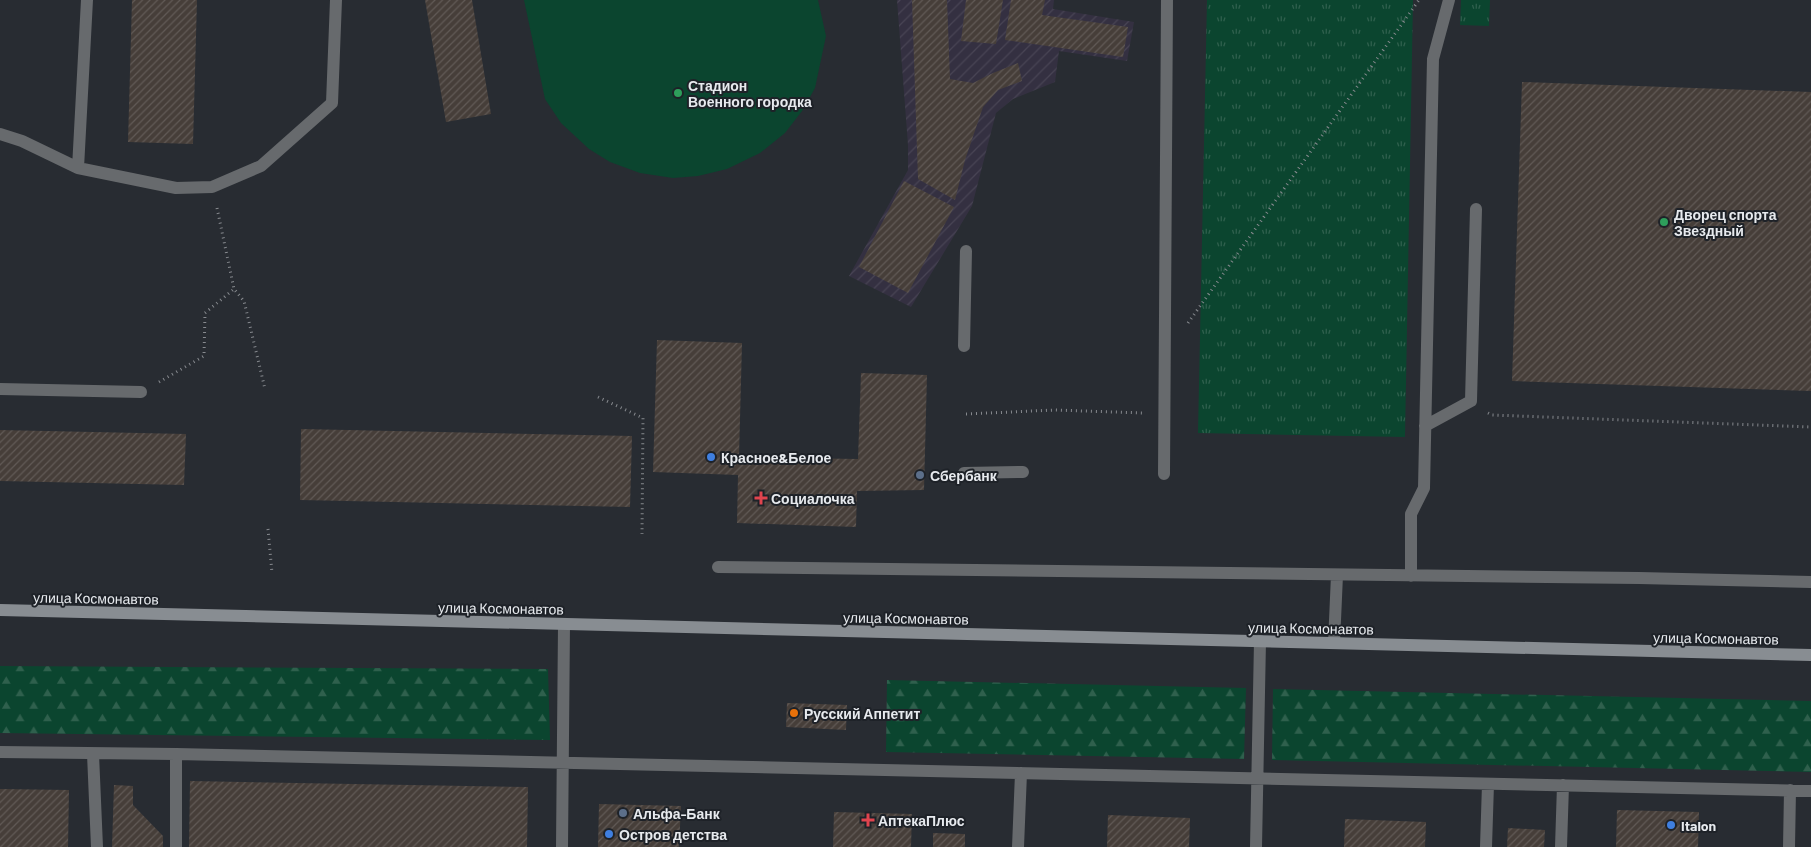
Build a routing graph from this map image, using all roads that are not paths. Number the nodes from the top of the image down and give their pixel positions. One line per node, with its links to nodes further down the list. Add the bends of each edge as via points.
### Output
1 (87, 0): 6 (lane)
2 (336, 0): 6 (lane, via 332,103 261,166 212,187 176,188)
3 (1166, 0): 15 (lane)
4 (1449, 0): 12 (lane, via 1433,59)
5 (0, 134): 6 (lane)
6 (78, 168)
7 (1476, 210): 12 (lane, via 1471,401)
8 (966, 251): 9 (lane)
9 (964, 346)
10 (0, 389): 11 (lane)
11 (141, 392)
12 (1426, 426): 18 (lane, via 1424,488 1411,514)
13 (1024, 472): 14 (lane)
14 (964, 473)
15 (1164, 474)
16 (718, 567): 17 (lane)
17 (1337, 575): 18 (lane); 23 (lane)
18 (1411, 576): 19 (lane)
19 (1811, 582)
20 (0, 610): 21 (main road, улица Космонавтов)
21 (564, 624): 22 (main road, улица Космонавтов); 28 (lane)
22 (1260, 642): 23 (main road, улица Космонавтов); 30 (lane)
23 (1334, 643): 24 (main road, улица Космонавтов)
24 (1811, 655)
25 (0, 752): 26 (lane)
26 (93, 754): 27 (lane); 35 (lane)
27 (176, 754): 28 (lane); 36 (lane)
28 (562, 763): 29 (lane); 37 (lane)
29 (1021, 774): 30 (lane); 38 (lane)
30 (1257, 779): 31 (lane); 39 (lane)
31 (1488, 784): 32 (lane); 40 (lane)
32 (1563, 785): 33 (lane); 41 (lane)
33 (1790, 790): 34 (lane); 42 (lane)
34 (1811, 791)
35 (97, 847)
36 (176, 847)
37 (562, 847)
38 (1018, 847)
39 (1256, 847)
40 (1486, 847)
41 (1561, 847)
42 (1789, 847)

